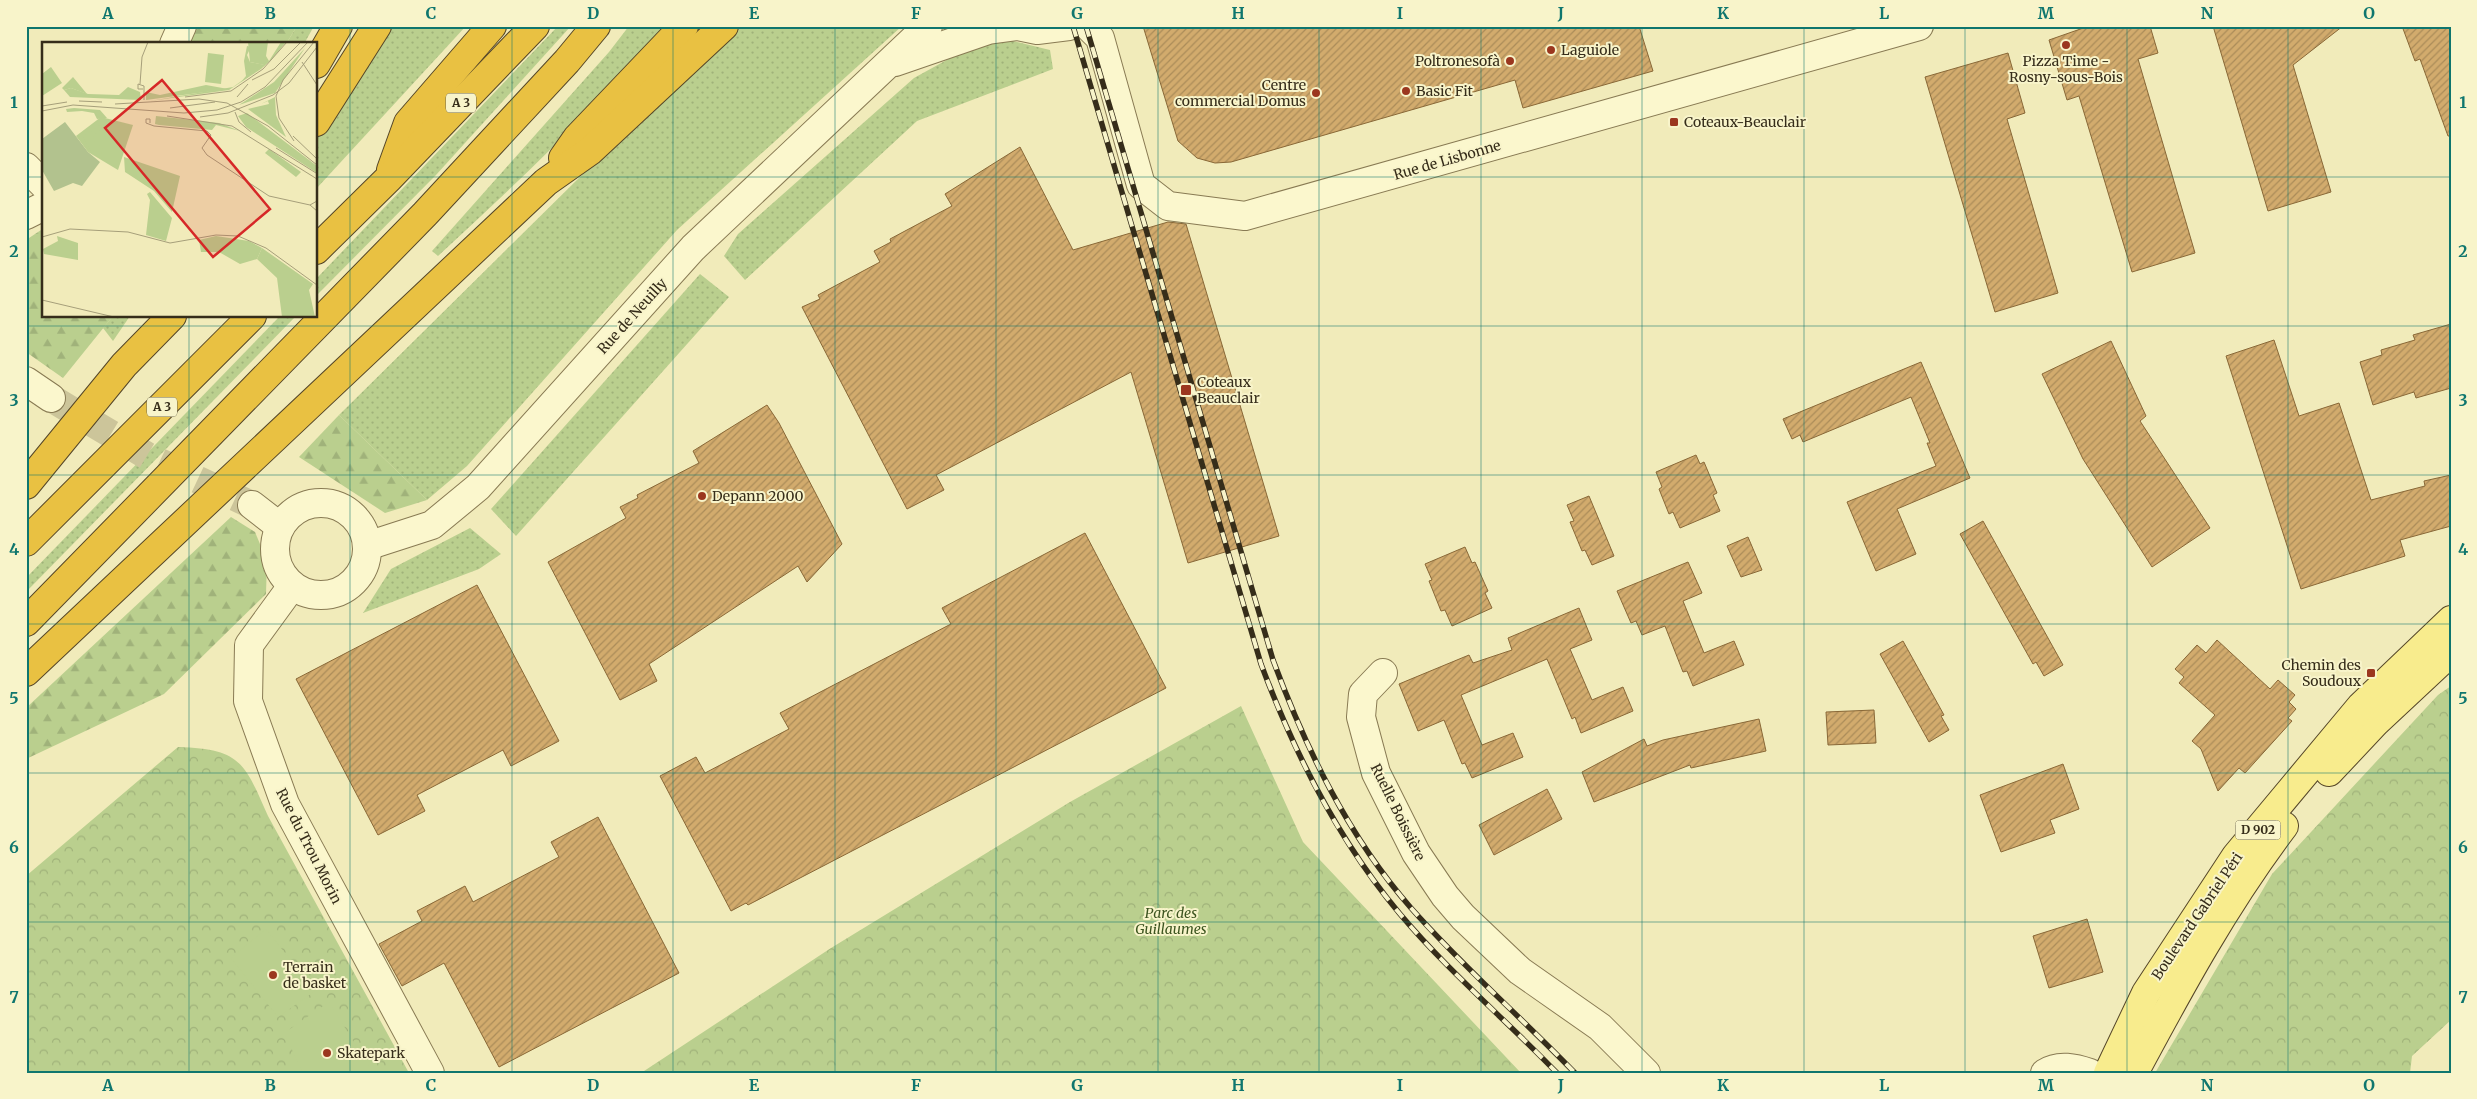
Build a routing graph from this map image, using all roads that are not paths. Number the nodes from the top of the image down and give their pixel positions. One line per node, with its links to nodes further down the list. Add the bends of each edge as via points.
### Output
1 (182, 26): 14 (street)
2 (338, 26): 15 (highway)
3 (377, 26): 17 (highway)
4 (492, 26): 19 (highway, via 408,123)
5 (534, 26): 19 (highway, A 3)
6 (596, 26): 38 (highway, via 425,214)
7 (684, 26): 20 (highway, via 577,138)
8 (724, 26): 20 (highway, via 590,151)
9 (928, 26): 16 (street, Rue de Neuilly)
10 (1017, 26): 11 (street, Rue de Neuilly, via 1037,30); 16 (street, Rue de Neuilly, via 988,30)
11 (1069, 26)
12 (1088, 26): 13 (street, Rue de Lisbonne, via 1100,38 1141,185 1168,206 1245,216)
13 (1919, 26)
14 (175, 42)
15 (318, 61)
16 (886, 65): 35 (street, Rue de Neuilly, via 693,248 478,487 432,525)
17 (318, 119)
18 (26, 167): 21 (street)
19 (388, 179): 24 (highway, A 3)
20 (546, 182): 40 (highway)
21 (42, 184)
22 (42, 207): 23 (street)
23 (26, 215)
24 (318, 248)
25 (151, 318): 28 (highway)
26 (170, 318): 28 (highway)
27 (250, 318): 34 (highway, A 3)
28 (124, 365): 31 (highway)
29 (26, 381): 30 (street)
30 (51, 398)
31 (26, 485)
32 (252, 505): 33 (street)
33 (279, 526): 35 (street, via 288,516 311,503 324,502 349,511 358,521); 36 (street, via 275,559 283,577)
34 (26, 542)
35 (367, 546): 36 (street, via 362,571 343,590 317,596)
36 (292, 586): 42 (street, Rue du Trou Morin, via 249,645 248,702 285,804)
37 (2451, 620): 46 (main road, Boulevard Gabriel Péri / D 902, via 2361,706 2236,856 2146,993)
38 (26, 622)
39 (2451, 652): 47 (main road, Boulevard Gabriel Péri / D 902, via 2338,762 2301,803 2259,860 2187,973)
40 (26, 672)
41 (1383, 674): 43 (street, Ruelle Boissière, via 1364,694 1361,717 1376,773 1416,853 1445,896 1491,944 1520,971 1600,1027)
42 (430, 1073)
43 (1646, 1073)
44 (2045, 1073): 45 (street, via 2060,1067)
45 (2090, 1073)
46 (2108, 1073)
47 (2134, 1073)

